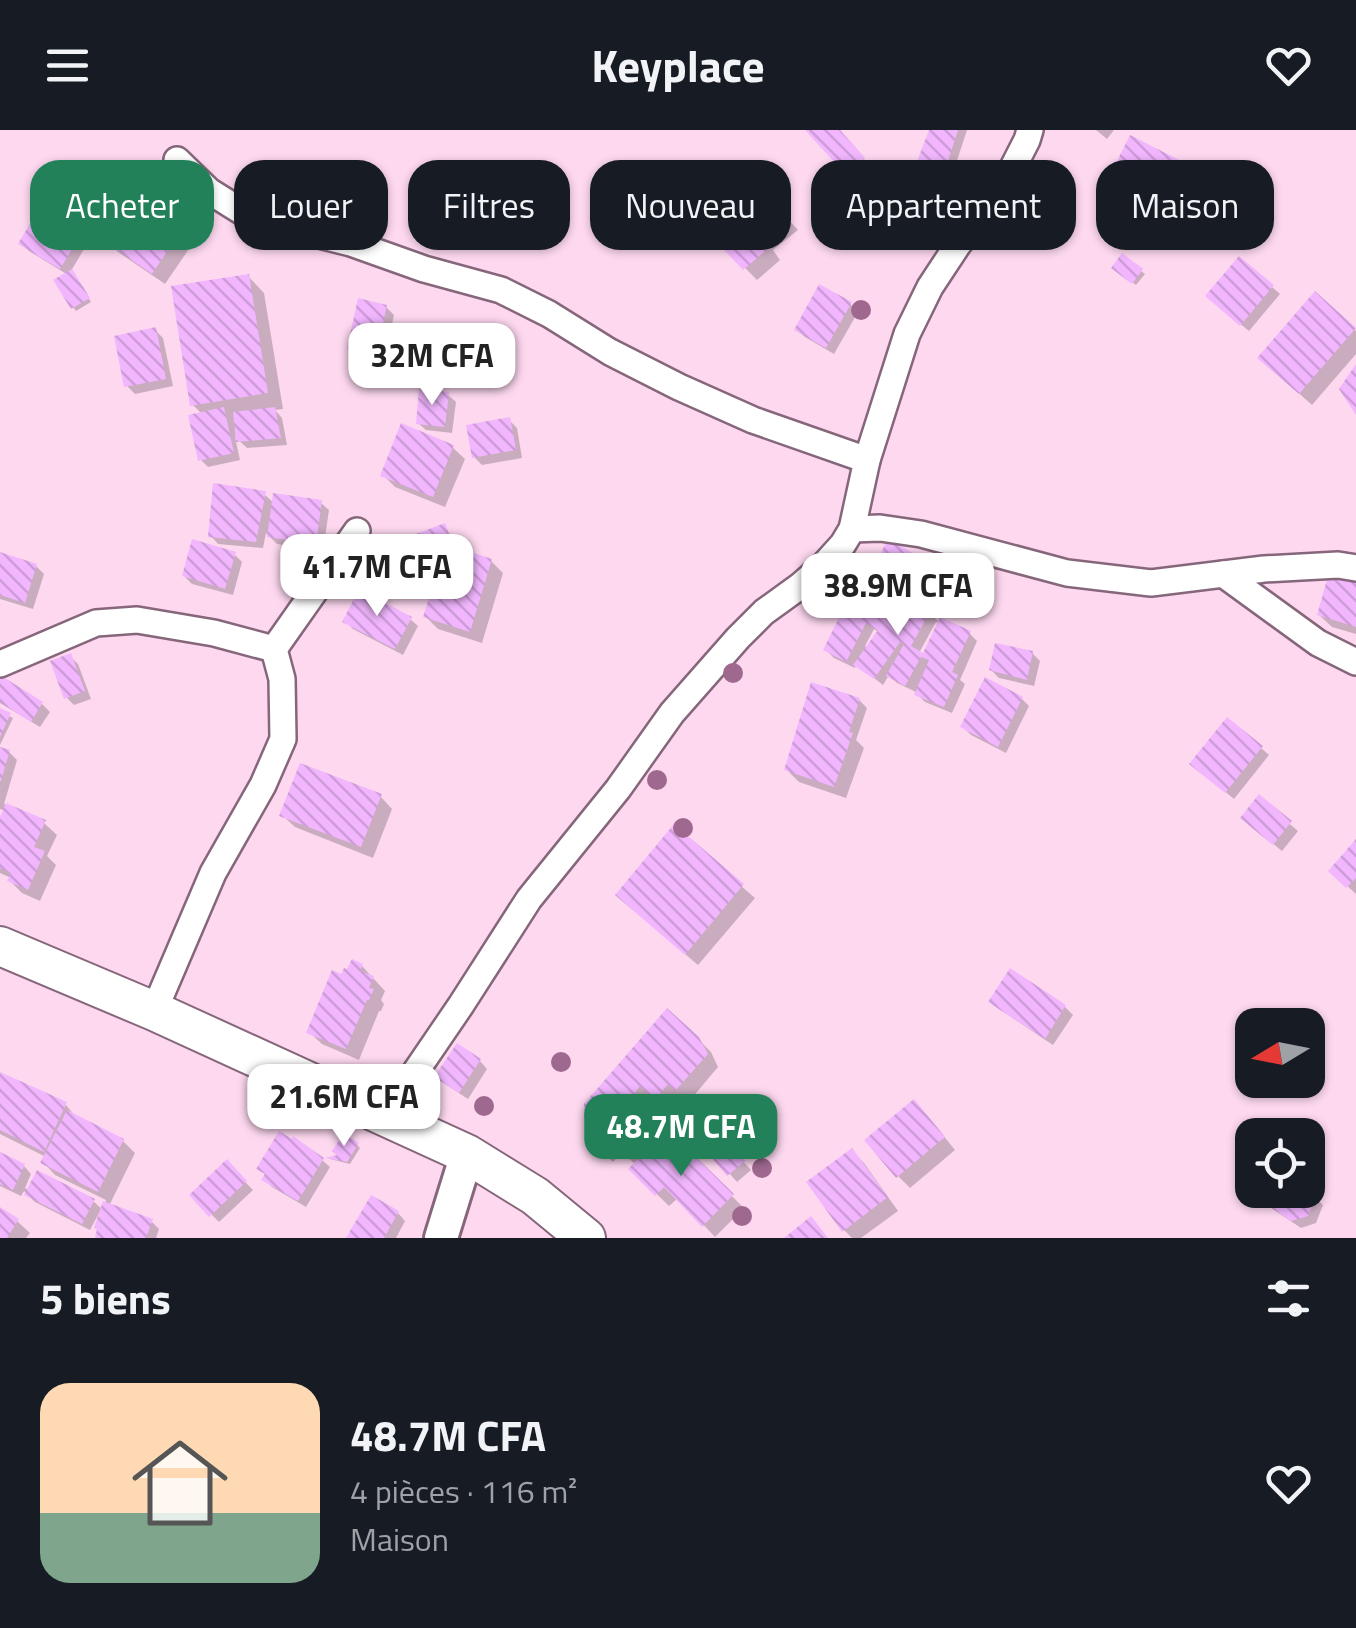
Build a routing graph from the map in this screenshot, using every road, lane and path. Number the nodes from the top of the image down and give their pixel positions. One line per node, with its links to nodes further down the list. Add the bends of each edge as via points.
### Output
1 (1030, 130): 3 (street, via 1005,184 930,287)
2 (214, 194): 3 (street, via 279,225 501,290 679,387)
3 (867, 460): 4 (street)
4 (852, 530): 7 (street, via 921,534 1067,573 1151,582); 13 (street, via 824,565 738,638 672,713 529,899)
5 (357, 532): 8 (street)
6 (1356, 568): 7 (street)
7 (1223, 574): 9 (street, via 1318,643)
8 (274, 649): 10 (street, via 137,620 96,623); 12 (street, via 283,739 213,873)
9 (1356, 662)
10 (0, 664)
11 (0, 946): 12 (main road)
12 (154, 1011): 13 (main road)
13 (386, 1115): 14 (main road)
14 (467, 1154): 15 (street); 16 (main road)
15 (441, 1238)
16 (586, 1238)

